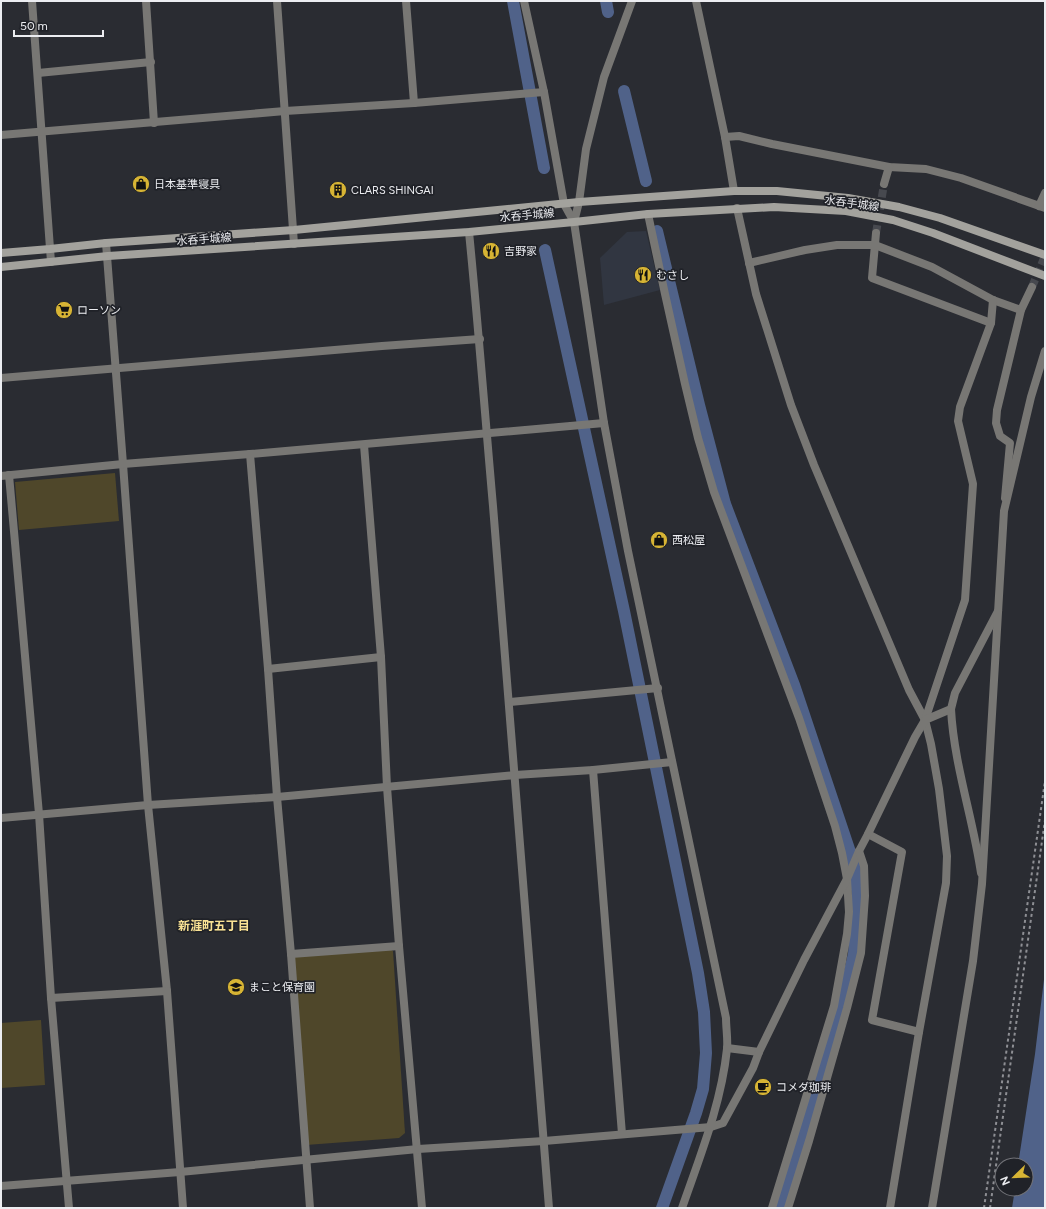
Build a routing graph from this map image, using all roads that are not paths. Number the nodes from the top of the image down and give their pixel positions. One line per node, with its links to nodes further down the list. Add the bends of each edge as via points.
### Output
1 (32, 1): 9 (street)
2 (146, 1): 8 (street)
3 (277, 1): 12 (street)
4 (406, 1): 11 (street)
5 (524, 1): 10 (street)
6 (632, 1): 21 (street, via 604,77 586,149)
7 (696, 1): 16 (street)
8 (150, 62): 9 (street); 13 (street)
9 (38, 73): 14 (street)
10 (544, 92): 11 (street); 22 (street)
11 (414, 103): 12 (street)
12 (285, 111): 13 (street); 27 (street)
13 (154, 123): 14 (street)
14 (42, 132): 15 (street); 33 (street)
15 (1, 135)
16 (725, 137): 17 (street, via 739,136); 19 (street)
17 (889, 167): 18 (street); 23 (street, via 926,169 960,178)
18 (884, 184)
19 (734, 191): 21 (main road, 水呑手城線); 35 (main road, 水呑手城線, via 848,198 899,207 940,218)
20 (1045, 194): 23 (street)
21 (579, 202): 22 (main road, 水呑手城線); 26 (street)
22 (564, 204): 26 (street); 27 (main road, 水呑手城線)
23 (1042, 207)
24 (737, 208): 25 (main road, 水呑手城線); 38 (street); 40 (main road, 水呑手城線, via 774,207 846,211 893,220 933,232)
25 (648, 214): 26 (main road, 水呑手城線); 73 (street, via 685,384 714,492 799,718 836,826)
26 (574, 222): 28 (main road, 水呑手城線); 49 (street)
27 (294, 230): 30 (main road, 水呑手城線); 31 (street)
28 (469, 232): 31 (main road, 水呑手城線); 45 (street)
29 (876, 233): 32 (street)
30 (106, 243): 33 (main road, 水呑手城線); 36 (street)
31 (294, 244): 36 (main road, 水呑手城線)
32 (875, 245): 38 (street, via 837,245); 42 (street, via 932,267); 44 (street, via 872,278)
33 (50, 249): 34 (main road, 水呑手城線); 37 (street)
34 (1, 253)
35 (1045, 255)
36 (108, 256): 37 (main road, 水呑手城線); 47 (street)
37 (51, 262): 39 (main road, 水呑手城線)
38 (749, 263): 62 (street, via 756,294 791,405 814,465 909,690)
39 (1, 267)
40 (1045, 276)
41 (1032, 287): 43 (street)
42 (993, 300): 43 (street); 44 (street)
43 (1021, 310): 55 (street, via 997,410 996,423 1000,436 1010,443)
44 (991, 323): 62 (street, via 960,407 958,420 973,484 965,600)
45 (480, 339): 47 (street); 50 (street)
46 (1045, 350): 55 (street)
47 (116, 368): 48 (street); 53 (street)
48 (1, 378)
49 (604, 423): 50 (street); 59 (street, via 628,551)
50 (486, 433): 51 (street); 60 (street)
51 (364, 444): 52 (street); 57 (street)
52 (250, 454): 53 (street); 58 (street)
53 (123, 464): 54 (street); 68 (street)
54 (5, 476): 69 (street)
55 (1004, 511): 56 (street)
56 (999, 610): 61 (street, via 955,693); 74 (street)
57 (381, 657): 58 (street); 66 (street)
58 (268, 670): 67 (street)
59 (658, 688): 60 (street); 63 (street)
60 (510, 702): 65 (street)
61 (951, 709): 62 (street); 74 (street, via 956,752)
62 (925, 720): 71 (street); 79 (street, via 939,789 947,856 946,884)
63 (672, 762): 64 (street); 80 (street, via 726,1018)
64 (593, 770): 65 (street); 83 (street)
65 (515, 775): 66 (street); 84 (street)
66 (387, 787): 67 (street); 75 (street)
67 (277, 797): 68 (street); 76 (street)
68 (148, 805): 69 (street); 77 (street)
69 (39, 814): 70 (street); 78 (street)
70 (1, 818)
71 (868, 834): 72 (street); 79 (street, via 902,852 872,1020)
72 (858, 854): 73 (street); 97 (street, via 864,866 865,896 861,952 848,1008)
73 (848, 877): 81 (street, via 804,960); 96 (street, via 847,934 834,1006)
74 (982, 884): 99 (street, via 973,961)
75 (399, 946): 76 (street); 85 (street)
76 (291, 954): 86 (street)
77 (167, 991): 78 (street); 87 (street)
78 (51, 998): 88 (street)
79 (919, 1032): 98 (street)
80 (727, 1048): 81 (street); 82 (street, via 722,1084)
81 (760, 1052): 82 (street, via 723,1123)
82 (711, 1127): 83 (street); 95 (street)
83 (622, 1134): 84 (street)
84 (544, 1141): 85 (street); 94 (street)
85 (418, 1149): 86 (street); 93 (street)
86 (306, 1159): 87 (street); 92 (street)
87 (180, 1172): 88 (street); 91 (street)
88 (67, 1181): 89 (street); 90 (street)
89 (1, 1186)
90 (69, 1208)
91 (183, 1208)
92 (310, 1208)
93 (422, 1208)
94 (549, 1208)
95 (682, 1208)
96 (772, 1208)
97 (788, 1208)
98 (890, 1208)
99 (932, 1208)

